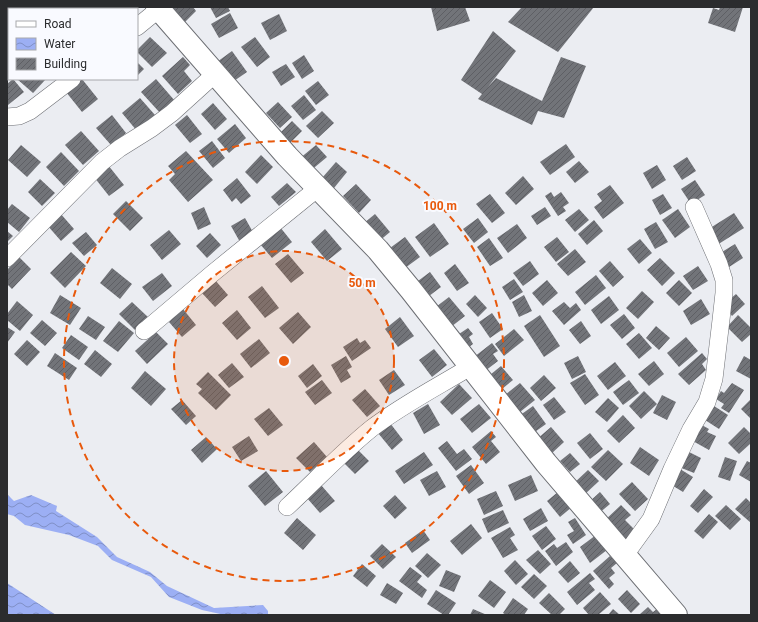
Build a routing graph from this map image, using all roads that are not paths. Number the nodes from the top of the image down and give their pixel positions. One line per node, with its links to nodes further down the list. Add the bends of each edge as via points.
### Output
1 (158, 8): 2 (street); 3 (street)
2 (138, 26)
3 (215, 74): 6 (street); 8 (street, via 172,113 102,162)
4 (71, 80): 5 (street, via 30,111 19,116)
5 (7, 116)
6 (318, 188): 9 (street); 10 (street, via 378,250)
7 (694, 207): 12 (street, via 724,280 714,378 706,402 675,462 651,519)
8 (7, 258)
9 (144, 331)
10 (470, 366): 11 (street, via 371,429); 12 (street, via 546,463)
11 (287, 507)
12 (625, 555): 13 (street)
13 (676, 615)

